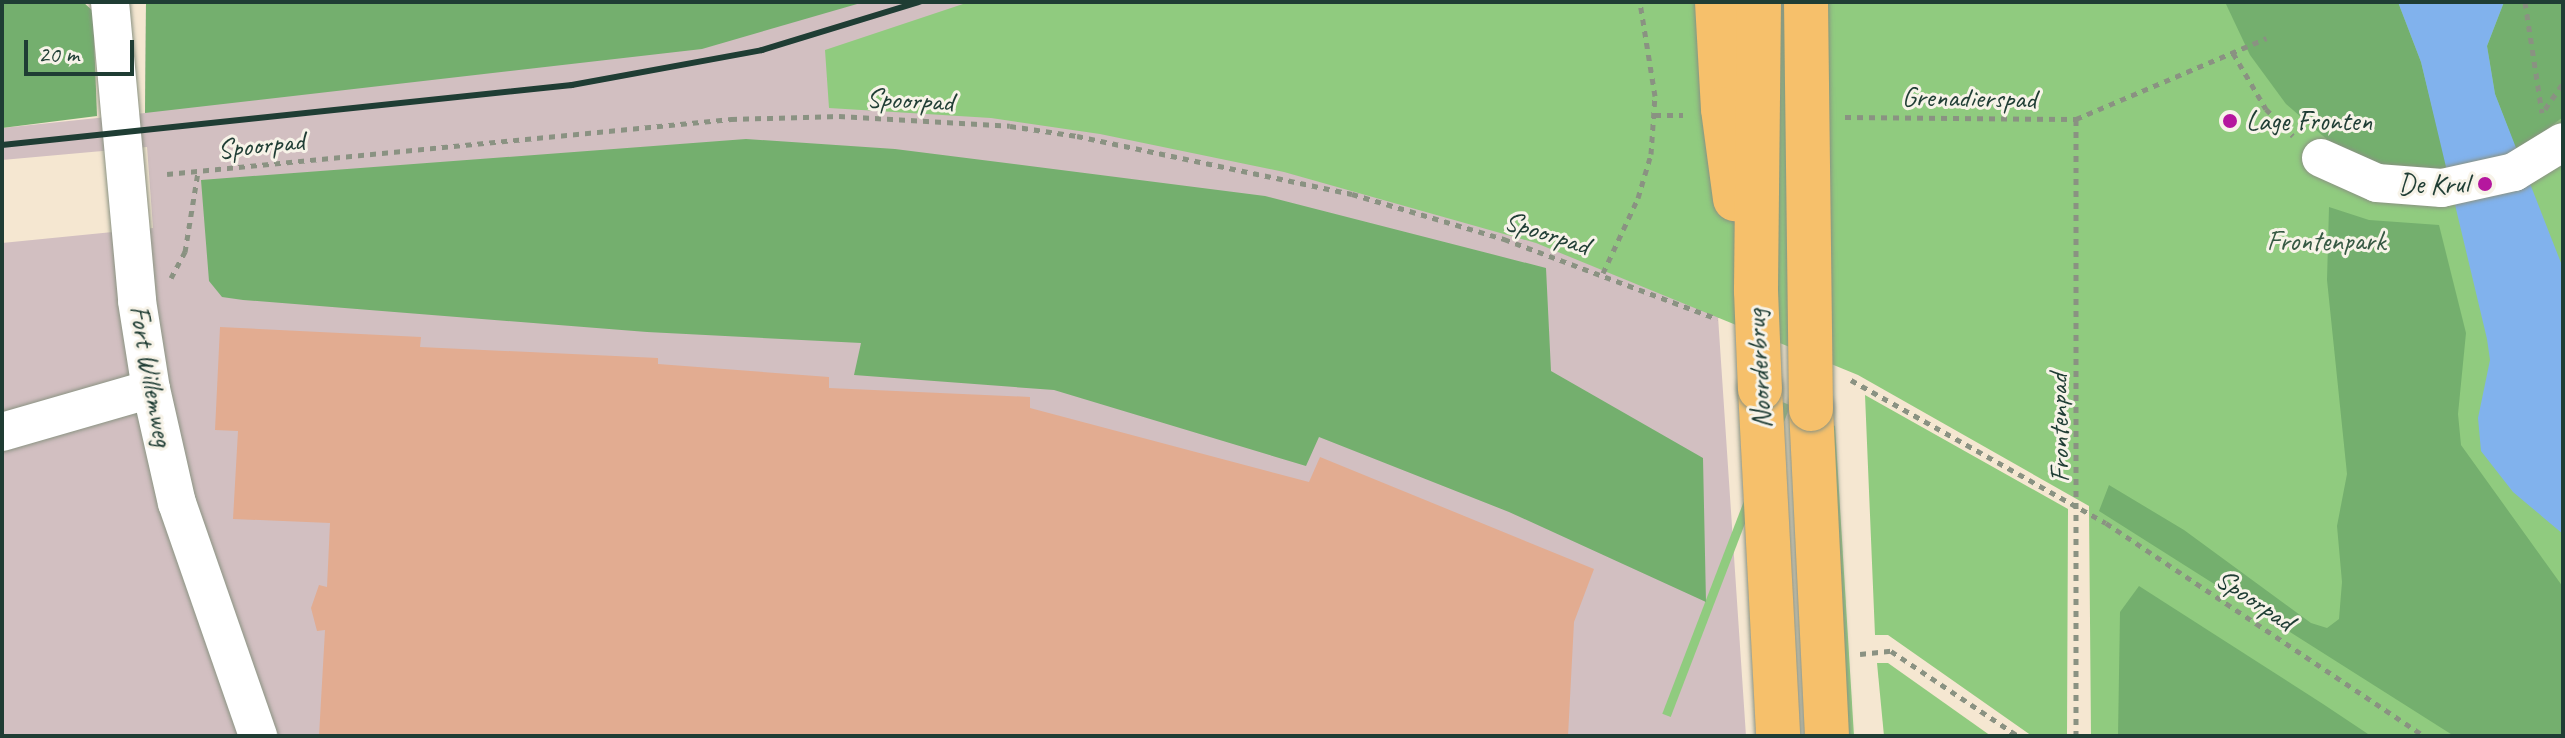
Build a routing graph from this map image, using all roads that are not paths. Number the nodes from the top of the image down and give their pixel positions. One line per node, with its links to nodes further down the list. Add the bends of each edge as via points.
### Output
1 (110, 2): 8 (street, Fort Willemweg, via 137,301)
2 (1717, 2): 7 (main road, bridge, via 1729,163)
3 (1759, 2): 7 (main road, Noorderbrug, bridge)
4 (1806, 2): 12 (main road, Noorderbrug, bridge, via 1811,409)
5 (2563, 142): 6 (street, bridge, via 2514,172 2442,188 2377,183)
6 (2321, 158)
7 (1756, 291): 11 (main road, Noorderbrug, bridge)
8 (151, 389): 9 (street); 10 (street, Fort Willemweg, via 177,503)
9 (2, 432)
10 (258, 736)
11 (1778, 736)
12 (1827, 736)

